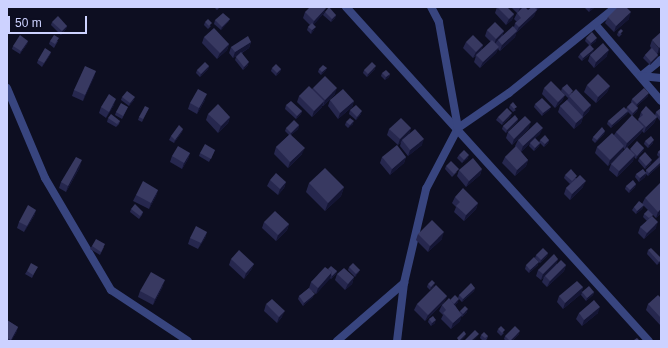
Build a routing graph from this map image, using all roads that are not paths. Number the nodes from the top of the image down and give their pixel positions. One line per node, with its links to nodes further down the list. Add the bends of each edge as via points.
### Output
1 (346, 7): 10 (street)
2 (431, 7): 10 (street, via 440,22)
3 (616, 7): 4 (street)
4 (595, 24): 6 (street); 10 (street, via 509,93)
5 (661, 60): 6 (street)
6 (641, 76): 7 (street); 9 (street)
7 (661, 78)
8 (7, 88): 12 (street, via 45,178 111,290)
9 (661, 101)
10 (458, 128): 11 (street, via 426,188); 15 (street)
11 (404, 283): 13 (street); 14 (street)
12 (188, 341)
13 (337, 341)
14 (397, 341)
15 (649, 341)

